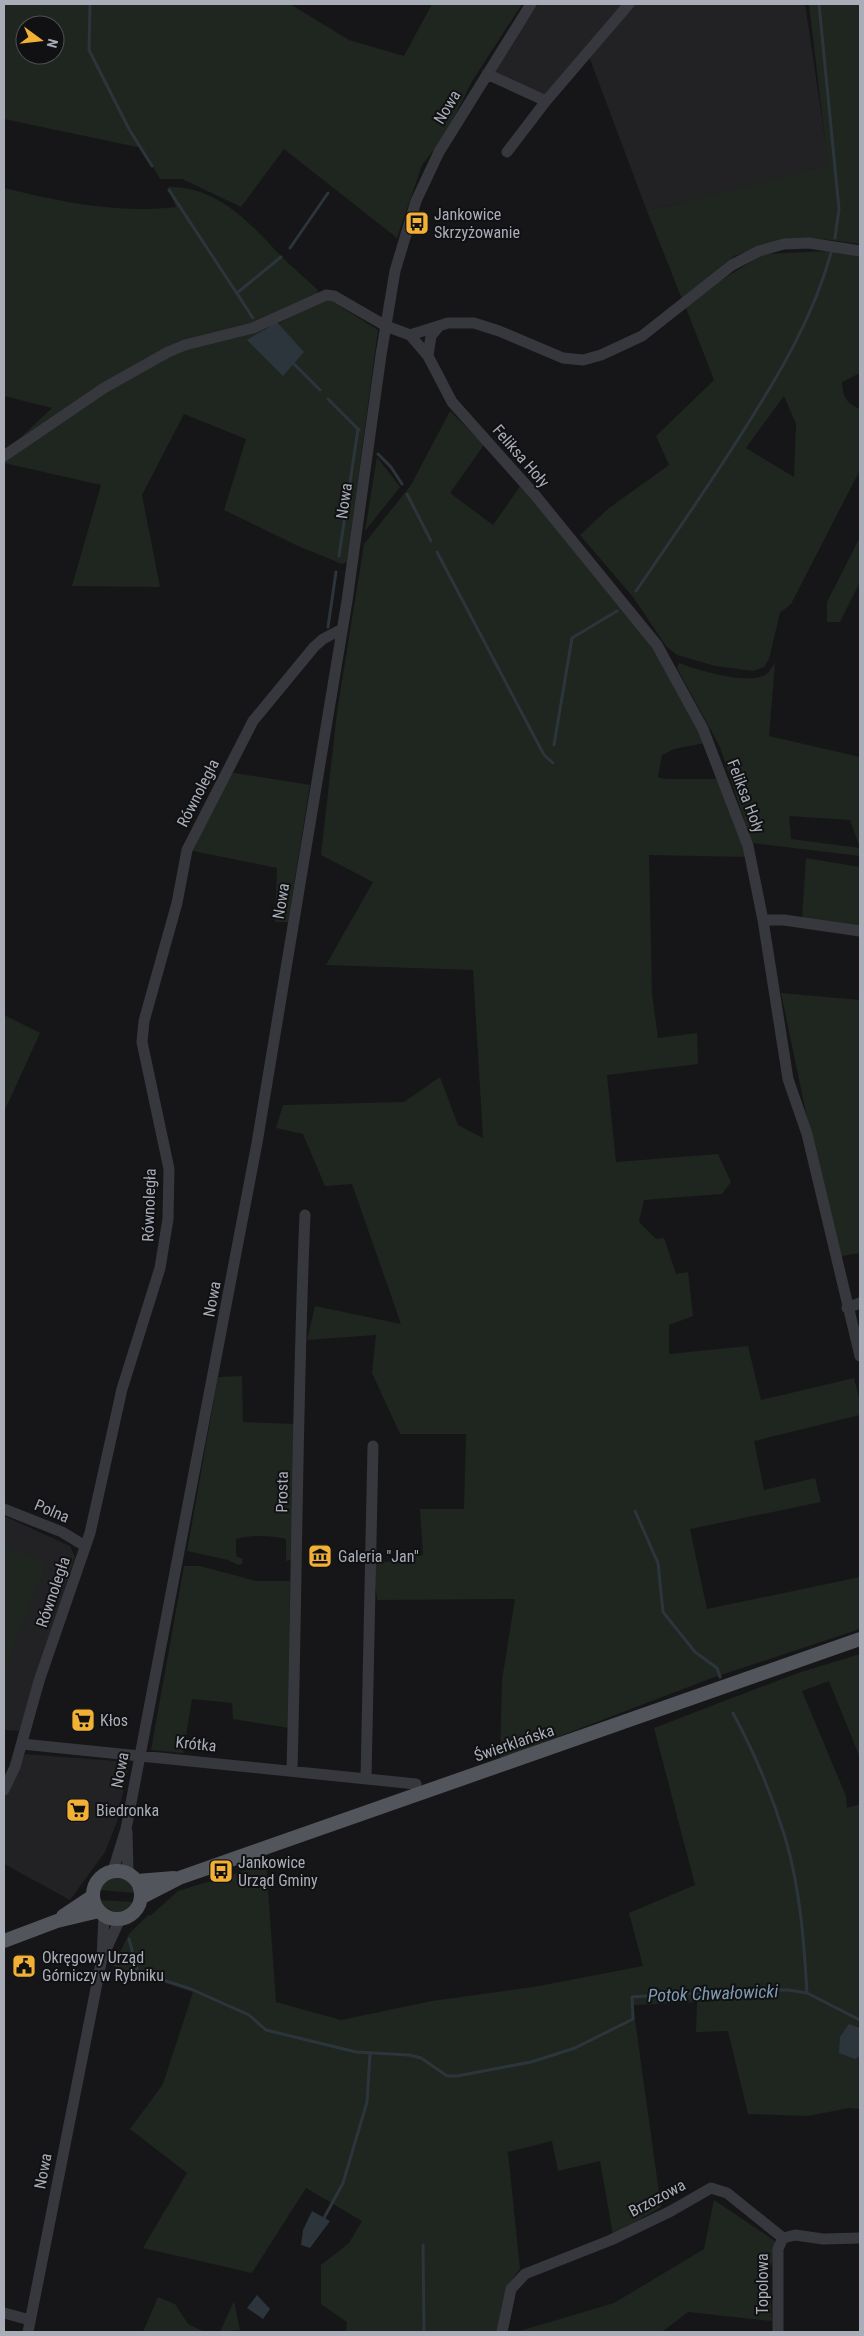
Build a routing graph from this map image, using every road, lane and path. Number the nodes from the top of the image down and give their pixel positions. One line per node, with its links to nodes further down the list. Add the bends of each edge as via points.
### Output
1 (531, 4): 3 (street, Nowa)
2 (629, 4): 4 (street)
3 (487, 74): 4 (street); 7 (street, Nowa, via 439,152 416,201 402,243)
4 (546, 101): 5 (street)
5 (507, 152)
6 (860, 251): 8 (street, via 809,243 784,244 759,251 732,265 642,336 583,360 563,358 499,330 474,323)
7 (386, 326): 9 (street); 11 (street, via 334,296 319,297 253,328 185,345 160,356 104,388); 12 (street, Nowa)
8 (439, 326): 9 (street); 10 (street, via 431,336)
9 (410, 335): 10 (street, Feliksa Hoły)
10 (428, 356): 13 (street, Feliksa Hoły, via 452,402 534,495 657,645 703,729 748,846)
11 (4, 456)
12 (342, 629): 21 (street, Równoległa, via 314,647 253,721 187,850 177,903 144,1021 143,1035 169,1170 168,1219 154,1293 122,1389); 24 (street, Nowa, via 256,1152)
13 (763, 920): 14 (street); 17 (street, Feliksa Hoły, via 788,1079 807,1134)
14 (860, 931)
15 (305, 1216): 25 (street, Prosta)
16 (860, 1304): 17 (street)
17 (847, 1308): 18 (street, Feliksa Hoły)
18 (860, 1356)
19 (373, 1446): 26 (street)
20 (4, 1509): 21 (street, Polna, via 62,1532)
21 (85, 1546): 23 (street, Równoległa, via 39,1681)
22 (860, 1639): 32 (main road, Świerklańska)
23 (22, 1744): 24 (street, Krótka); 28 (street, Równoległa)
24 (140, 1755): 25 (street, Krótka); 29 (street, Nowa)
25 (292, 1770): 26 (street, Krótka)
26 (366, 1778): 27 (street, Krótka)
27 (416, 1784)
28 (6, 1786)
29 (126, 1829): 30 (street, Nowa); 31 (street, Nowa)
30 (113, 1871): 31 (main road); 33 (main road, via 97,1881)
31 (133, 1877): 32 (main road, Świerklańska); 34 (main road)
32 (179, 1878): 34 (main road, Świerklańska)
33 (93, 1896): 35 (main road); 37 (main road)
34 (142, 1897): 36 (main road, via 136,1910)
35 (102, 1913): 36 (main road); 37 (main road); 39 (street, Nowa)
36 (120, 1919): 39 (street, Nowa)
37 (57, 1921): 38 (main road)
38 (4, 1941)
39 (102, 1958): 43 (street, Nowa)
40 (783, 2238): 41 (street, via 795,2235 823,2239); 45 (street, Brzozowa, via 726,2193 711,2188 611,2240 525,2274 511,2289); 46 (street, Topolowa, via 778,2249)
41 (860, 2238)
42 (4, 2313): 43 (street)
43 (30, 2320): 44 (street, Nowa)
44 (28, 2332)
45 (502, 2332)
46 (778, 2332)

